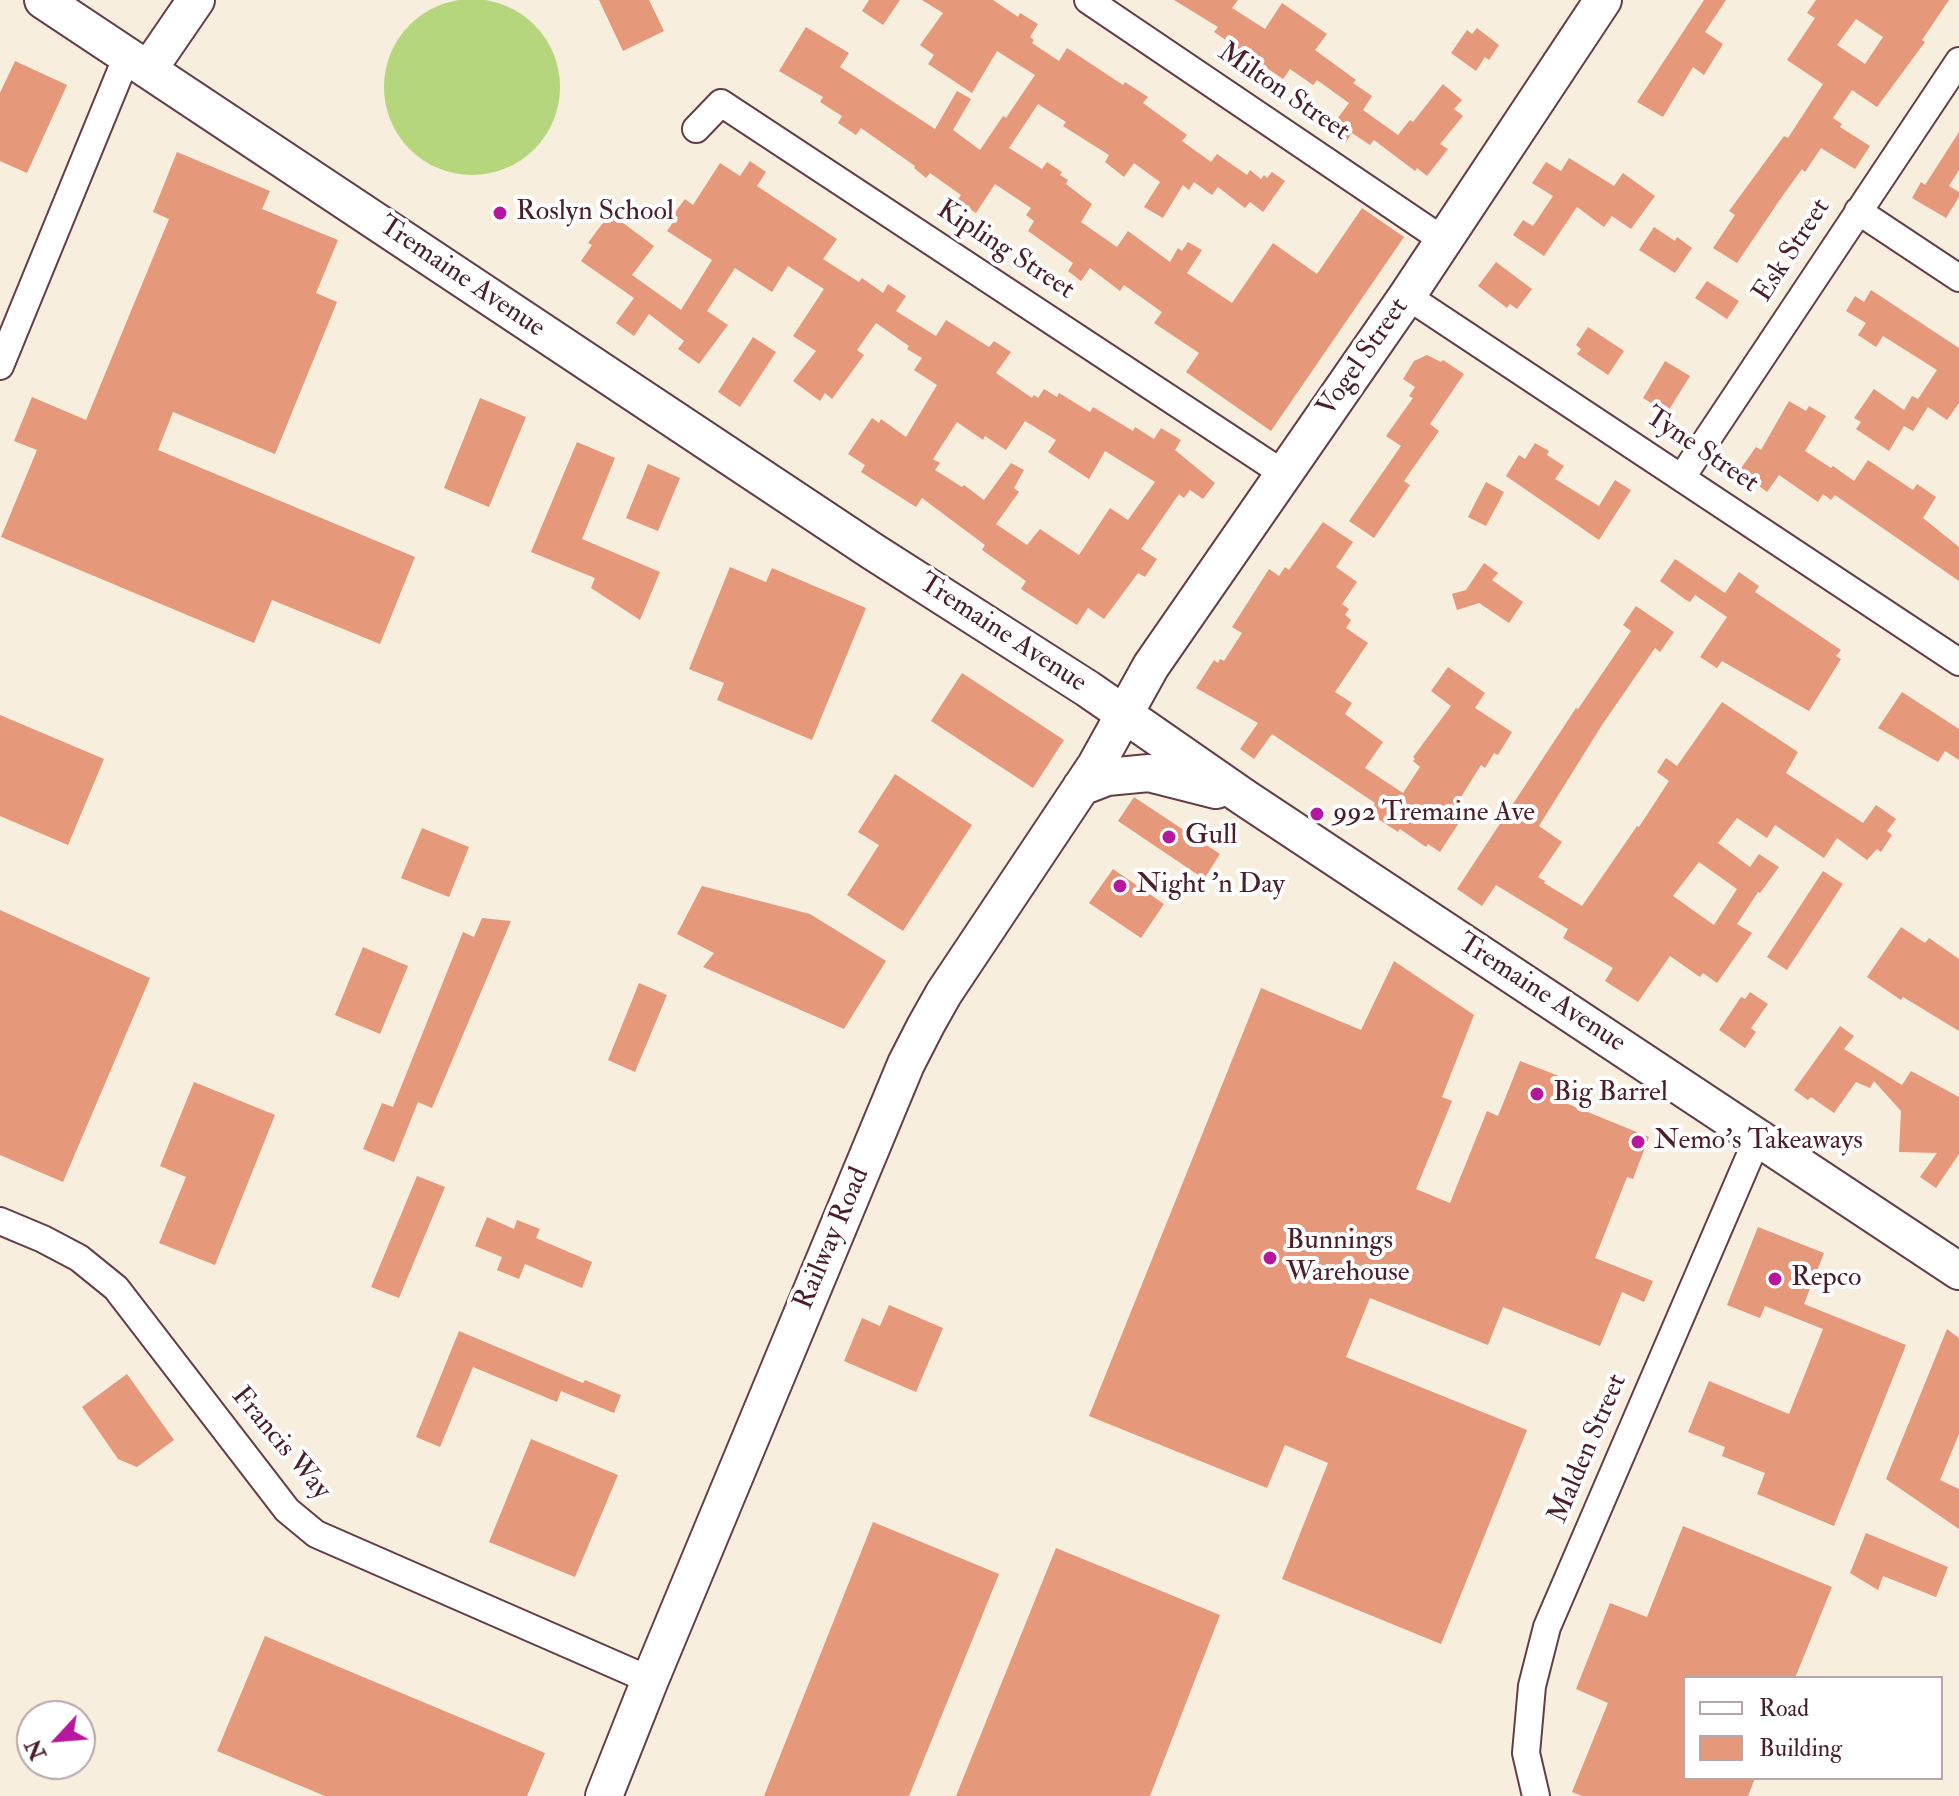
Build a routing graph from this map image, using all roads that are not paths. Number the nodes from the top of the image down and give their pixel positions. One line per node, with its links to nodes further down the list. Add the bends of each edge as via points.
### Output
1 (43, 0): 6 (main road, Tremaine Avenue)
2 (196, 0): 6 (main road)
3 (1603, 0): 9 (main road, Vogel Street)
4 (1104, 4): 9 (street, Milton Street)
5 (1959, 61): 8 (street, Esk Street)
6 (138, 63): 12 (street); 16 (main road, Tremaine Avenue)
7 (696, 129): 13 (street, Kipling Street, via 721,103)
8 (1858, 211): 10 (street); 14 (street, Esk Street)
9 (1443, 240): 11 (main road, Vogel Street)
10 (1959, 278)
11 (1407, 296): 13 (main road, Vogel Street); 14 (street, Tyne Street)
12 (0, 366)
13 (1284, 474): 16 (main road, Vogel Street, via 1151,666)
14 (1682, 477): 15 (street, Tyne Street)
15 (1959, 662)
16 (1124, 714): 17 (main road, Railway Road); 18 (main road, Tremaine Avenue)
17 (1081, 787): 18 (main road, via 1107,777 1149,773); 22 (main road, Railway Road, via 944,993 906,1064)
18 (1245, 798): 19 (main road, Tremaine Avenue)
19 (1758, 1137): 21 (main road, Tremaine Avenue); 24 (street, Malden Street, via 1547,1627 1532,1686 1526,1753)
20 (0, 1221): 22 (street, Francis Way, via 79,1258 116,1288 287,1510 316,1534)
21 (1959, 1271)
22 (650, 1680): 23 (main road, Railway Road)
23 (604, 1796)
24 (1536, 1796)

